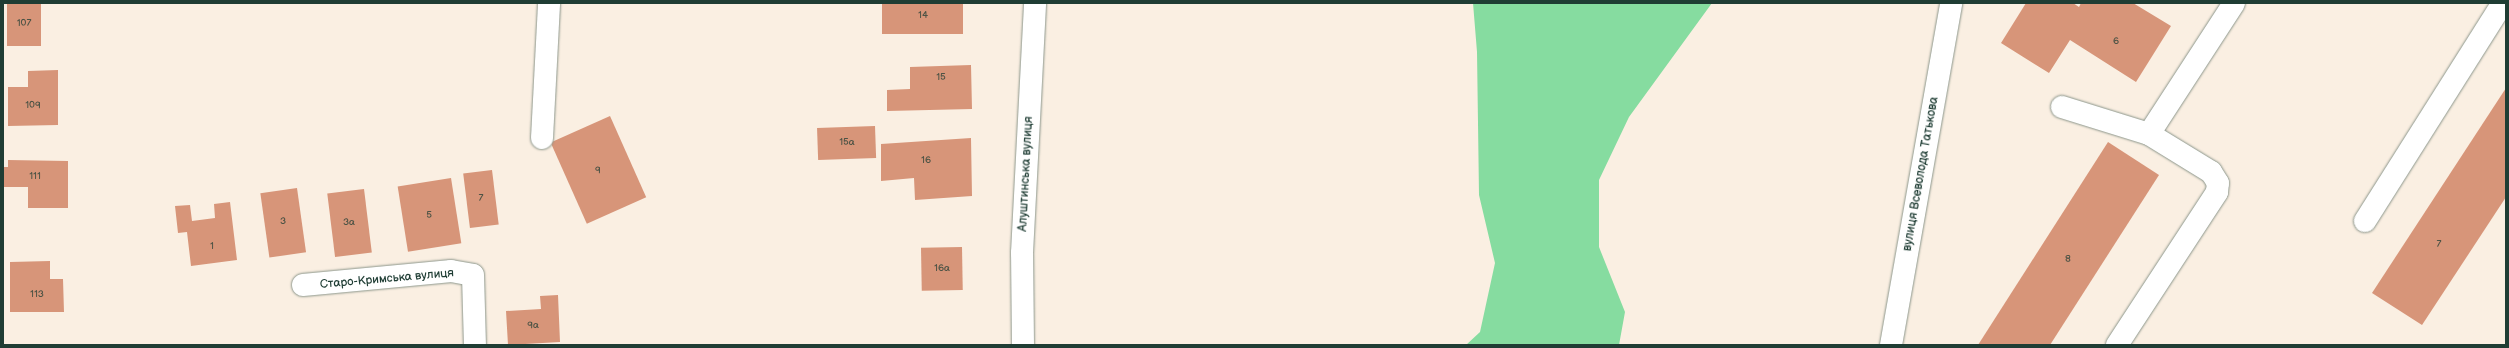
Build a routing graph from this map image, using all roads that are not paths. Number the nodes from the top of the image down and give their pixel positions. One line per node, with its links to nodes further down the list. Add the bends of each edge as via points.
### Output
1 (549, 3): 8 (street)
2 (1035, 3): 12 (street, Алуштинська вулиця, via 1022,253)
3 (1951, 3): 13 (street, вулиця Всеволода Татькова)
4 (2234, 3): 7 (street)
5 (2502, 3): 9 (street)
6 (2062, 107): 7 (street)
7 (2149, 134): 14 (street, via 2211,172 2218,183 2217,192)
8 (542, 138)
9 (2365, 221)
10 (303, 285): 11 (street, Старо-Кримська вулиця, via 452,271 473,275)
11 (475, 345)
12 (1023, 345)
13 (1891, 345)
14 (2117, 345)

